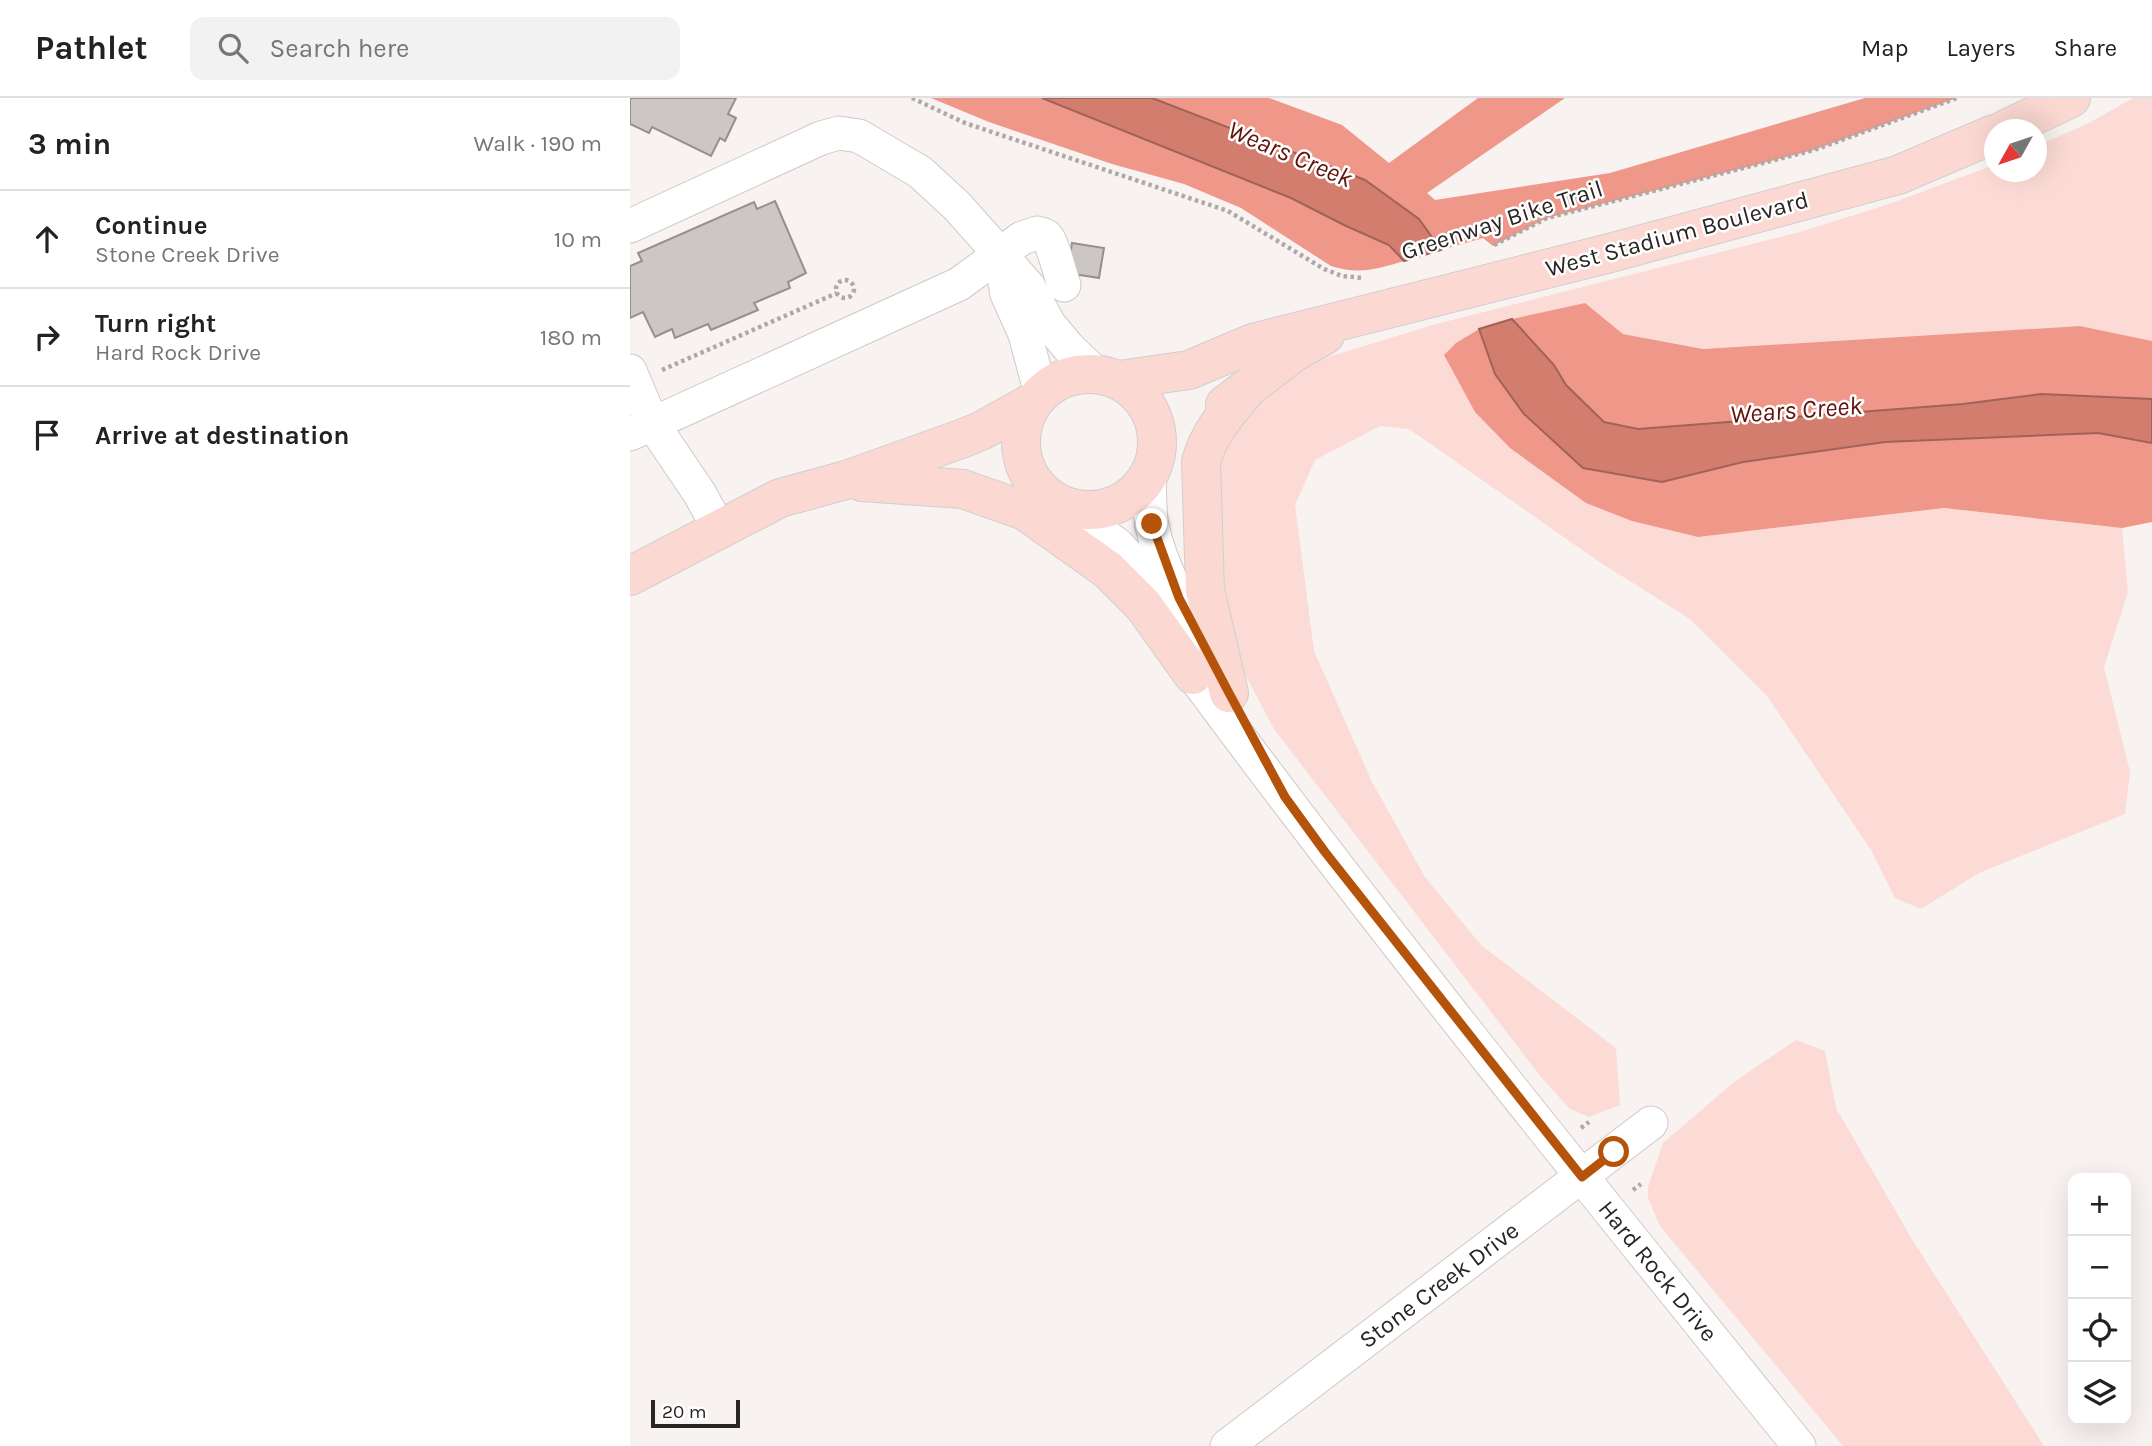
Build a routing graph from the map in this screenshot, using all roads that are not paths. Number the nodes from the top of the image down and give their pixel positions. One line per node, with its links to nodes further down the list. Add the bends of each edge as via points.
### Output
1 (2071, 98): 2 (main road)
2 (2027, 119)
3 (1984, 138): 7 (main road, West Stadium Boulevard, via 1898,175)
4 (630, 226): 5 (street, via 821,138 839,134 859,136 920,172)
5 (1000, 256): 6 (street, via 1022,238 1037,233 1047,237); 9 (street, via 1029,287 1049,324 1069,348); 11 (street, via 1007,294 1025,334); 12 (street, via 959,284)
6 (1064, 285)
7 (1353, 317): 9 (main road, West Stadium Boulevard, via 1253,343 1189,370); 10 (main road, West Stadium Boulevard, via 1293,353)
8 (632, 377): 12 (street)
9 (1108, 377): 11 (main road, via 1079,374 1061,379); 13 (main road, via 1139,394 1152,414 1158,436)
10 (1246, 390): 13 (main road, West Stadium Boulevard, via 1203,420); 20 (main road, via 1214,428 1201,462 1205,590)
11 (1037, 398): 14 (main road, via 1024,419 1021,439); 15 (main road, via 971,435)
12 (641, 428): 17 (street, via 700,494)
13 (1152, 469): 16 (main road, via 1137,492 1122,503 1103,510); 20 (street, Hard Rock Drive, via 1152,524 1158,546 1179,598)
14 (1030, 477): 15 (main road, via 965,466); 16 (main road, via 1040,490)
15 (846, 481): 17 (main road, via 780,498); 19 (main road, via 963,489 1025,511 1108,570 1143,605)
16 (1068, 508): 19 (street, Hard Rock Drive, via 1128,556)
17 (719, 528): 18 (main road)
18 (630, 576)
19 (1193, 675): 21 (street, Hard Rock Drive)
20 (1229, 693): 21 (street, Hard Rock Drive)
21 (1285, 797): 23 (street, Hard Rock Drive)
22 (1651, 1123): 23 (street, Stone Creek Drive)
23 (1582, 1177): 24 (street, Stone Creek Drive); 25 (street, Hard Rock Drive)
24 (1227, 1446)
25 (1799, 1446)

